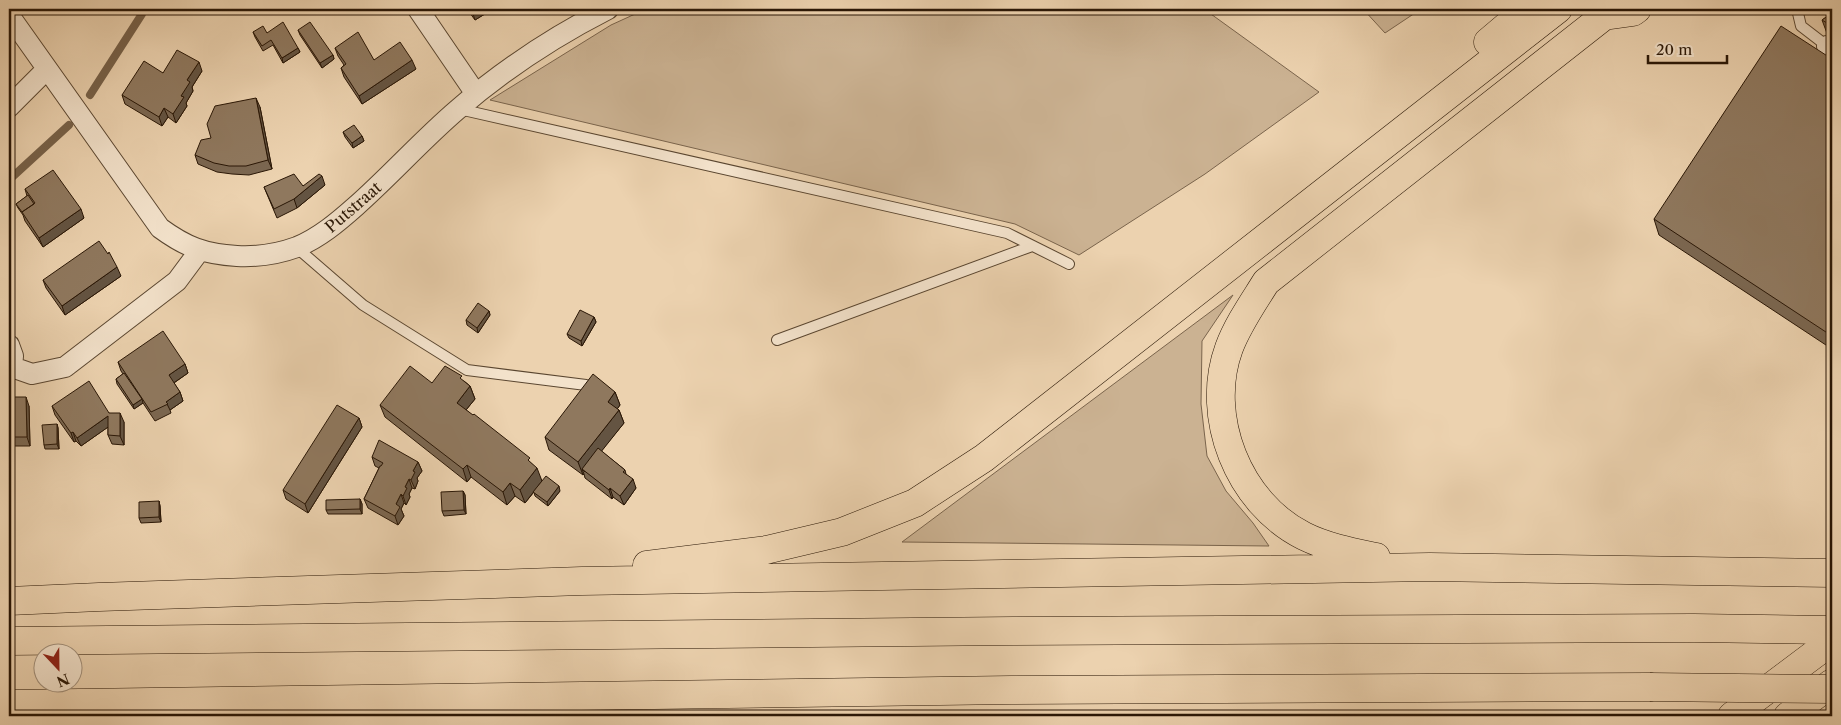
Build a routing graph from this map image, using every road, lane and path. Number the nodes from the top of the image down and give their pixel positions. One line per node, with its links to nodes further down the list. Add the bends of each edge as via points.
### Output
1 (418, 9): 12 (street)
2 (608, 9): 12 (street, Putstraat, via 556,38)
3 (1527, 9): 11 (main road, via 1487,43)
4 (1558, 9): 11 (main road)
5 (1637, 9): 7 (main road, via 1633,12)
6 (1797, 9): 9 (lane, via 1801,26)
7 (1608, 12): 23 (main road, via 1266,282 1229,348 1222,376 1225,436 1236,465 1255,495 1280,521 1304,536 1342,550)
8 (9, 15): 10 (street, Putstraat)
9 (1830, 47)
10 (47, 69): 13 (street); 17 (street, Putstraat, via 160,228 180,243)
11 (1481, 70): 25 (main road, via 984,458 915,503 842,532 776,548 639,566)
12 (476, 94): 14 (street, Putstraat)
13 (9, 107)
14 (458, 109): 15 (lane, via 1007,233); 16 (street, Putstraat, via 337,222)
15 (1032, 246): 18 (lane); 19 (lane)
16 (296, 247): 17 (street, Putstraat, via 272,254 246,256); 22 (lane, via 363,305 467,370)
17 (200, 250): 21 (street, via 177,281 65,367 32,374)
18 (1069, 264)
19 (777, 340)
20 (9, 345): 21 (street, via 14,356)
21 (10, 367)
22 (586, 385)
23 (1430, 567): 24 (main road); 25 (main road)
24 (1832, 573)
25 (582, 582): 26 (main road)
26 (9, 601)
27 (1832, 630): 28 (main road, via 1013,631)
28 (9, 641)
29 (1832, 641): 33 (main road)
30 (1832, 683): 34 (main road)
31 (1832, 689): 32 (main road, bridge, via 1011,690)
32 (9, 704)
33 (1732, 716)
34 (1788, 716)

